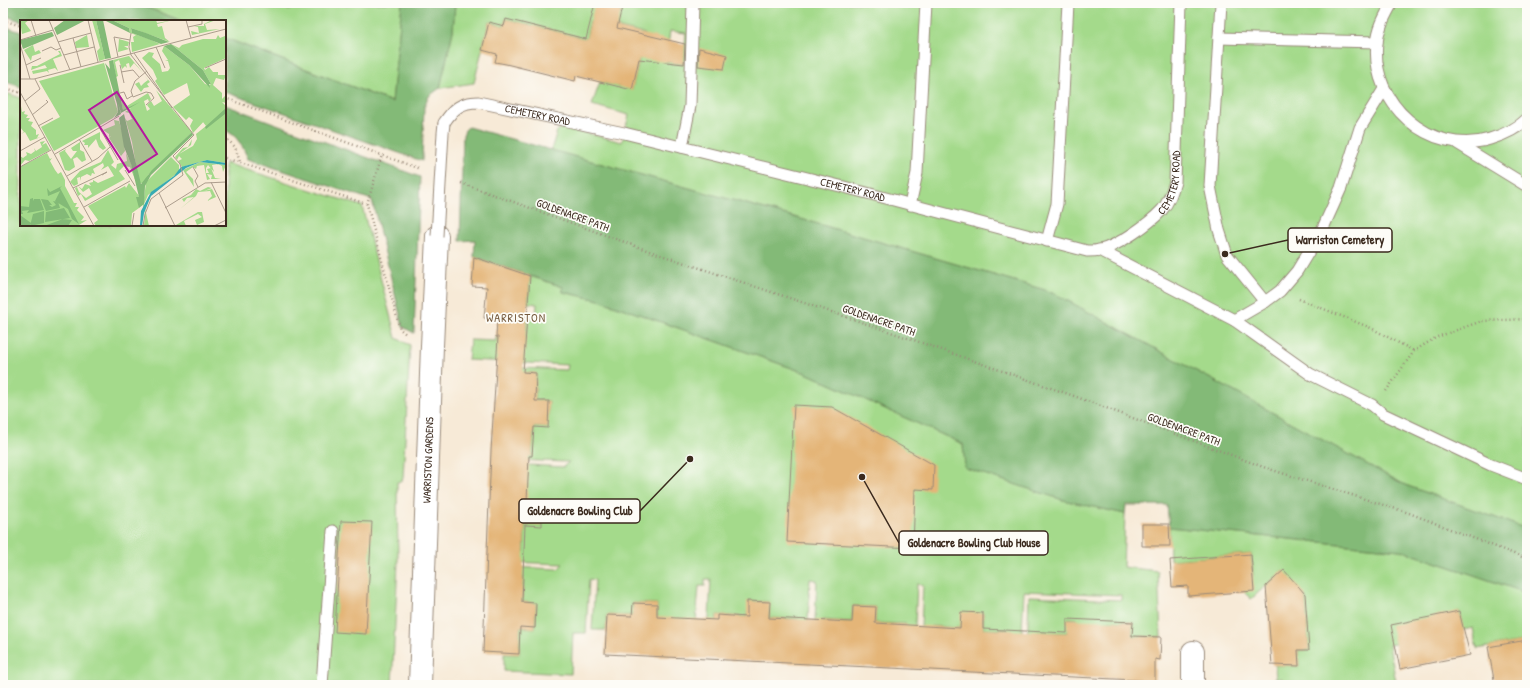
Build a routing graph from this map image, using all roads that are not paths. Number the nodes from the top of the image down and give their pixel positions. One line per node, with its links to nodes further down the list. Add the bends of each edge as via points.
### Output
1 (693, 3): 12 (lane, via 690,106)
2 (926, 3): 14 (lane, via 917,173)
3 (1068, 3): 16 (lane, via 1057,204)
4 (1181, 3): 17 (lane, CEMETERY ROAD, via 1175,182 1162,210 1152,219 1121,241)
5 (1221, 3): 7 (lane)
6 (1392, 3): 8 (lane, via 1382,19)
7 (1219, 38): 8 (lane); 18 (lane, via 1210,186 1227,255)
8 (1377, 42): 9 (lane, via 1376,58)
9 (1384, 89): 11 (lane, via 1396,109 1413,126 1434,137); 18 (lane, via 1360,128 1341,188 1323,228 1297,271 1280,291)
10 (1527, 119): 11 (lane, via 1503,136 1480,142)
11 (1457, 142): 13 (lane)
12 (682, 147): 14 (lane, CEMETERY ROAD); 15 (lane, CEMETERY ROAD, bridge, via 592,125 478,102 460,105 451,112 444,123)
13 (1527, 186)
14 (910, 204): 16 (lane, CEMETERY ROAD)
15 (437, 236): 24 (street, WARRISTON GARDENS)
16 (1047, 241): 17 (lane, CEMETERY ROAD, via 1087,251)
17 (1099, 250): 19 (lane)
18 (1265, 302): 19 (lane)
19 (1234, 320): 20 (lane, via 1310,374 1372,405 1383,414 1491,465)
20 (1527, 478)
21 (333, 531): 23 (lane)
22 (1193, 652): 25 (street)
23 (322, 685)
24 (420, 685)
25 (1193, 685)

